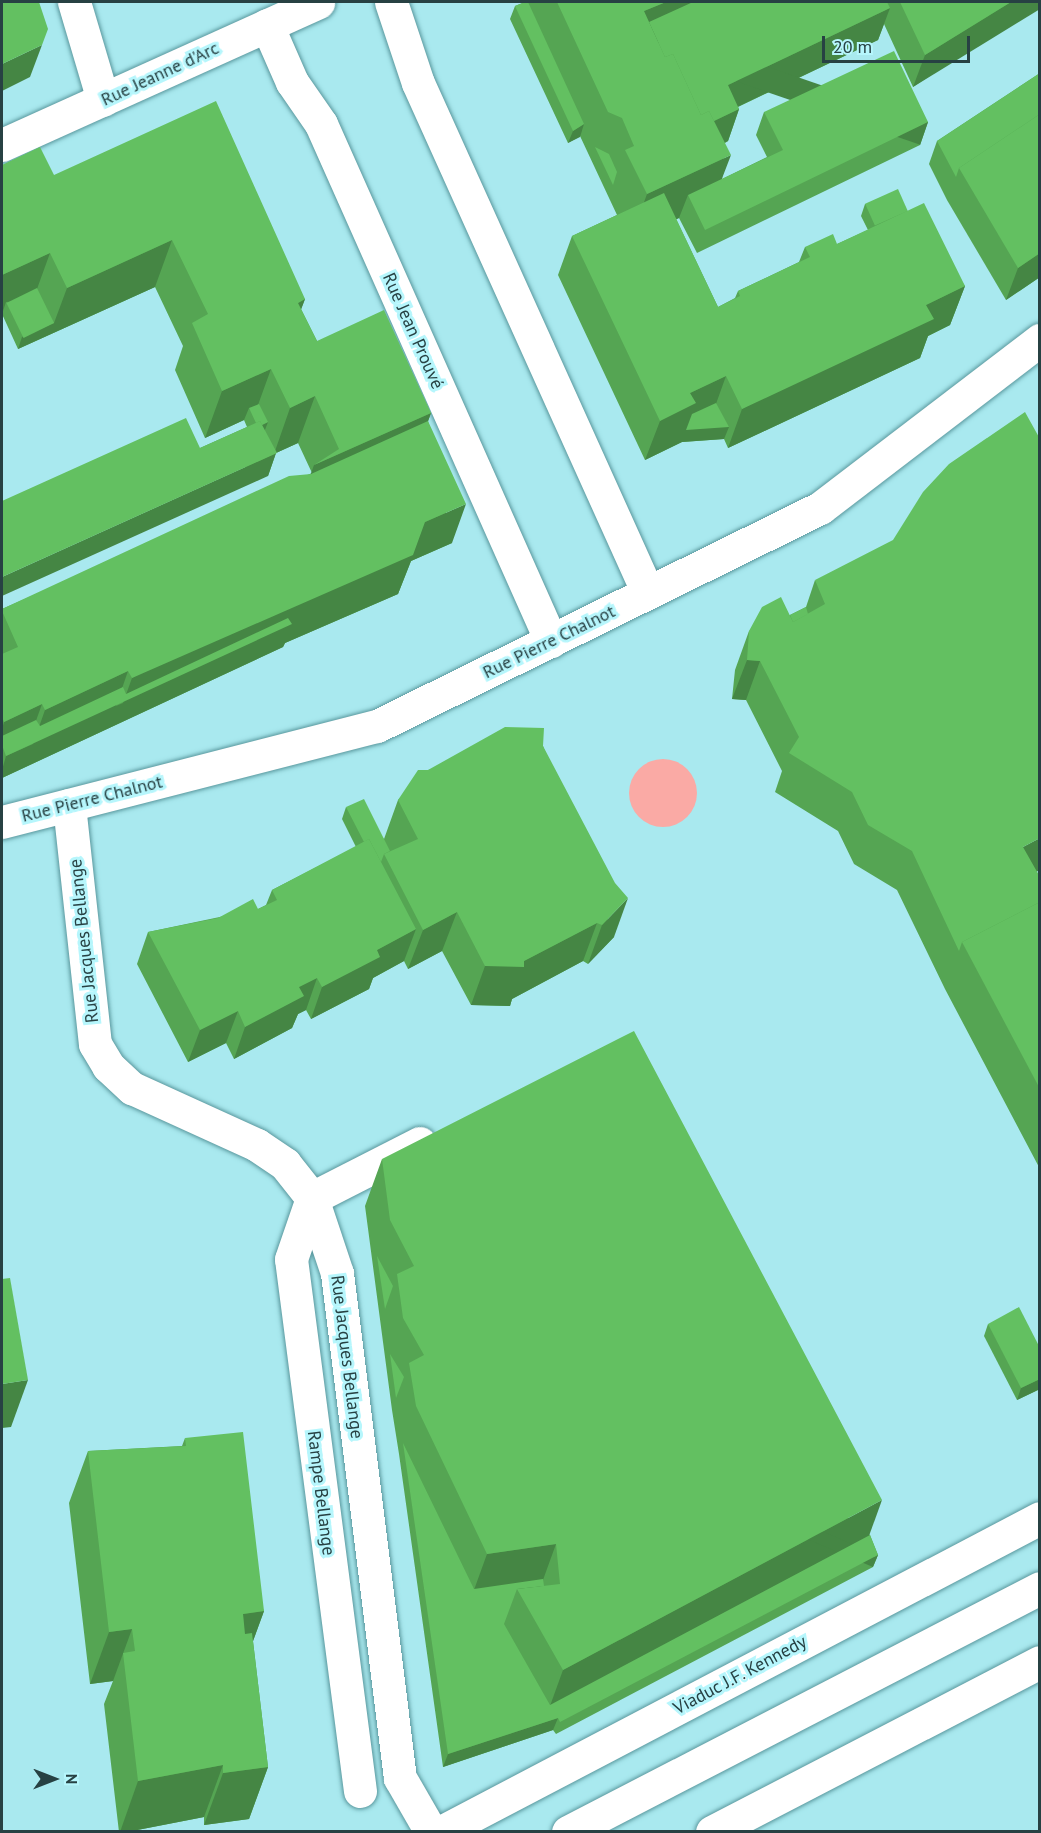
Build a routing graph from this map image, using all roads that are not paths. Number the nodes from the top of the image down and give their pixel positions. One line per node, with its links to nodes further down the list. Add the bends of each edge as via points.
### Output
1 (74, 2): 5 (street)
2 (318, 2): 4 (street, Rue Jeanne d'Arc)
3 (391, 2): 8 (street, via 417,83)
4 (267, 25): 5 (street, Rue Jeanne d'Arc); 9 (street, Rue Jean Prouvé, via 291,82 321,124)
5 (103, 100): 6 (street, Rue Jeanne d'Arc)
6 (2, 146)
7 (1036, 351): 8 (street, Rue Pierre Chalnot, via 820,508)
8 (648, 593): 9 (street, Rue Pierre Chalnot)
9 (551, 641): 10 (street, Rue Pierre Chalnot, via 377,726)
10 (69, 805): 11 (street, Rue Pierre Chalnot); 13 (street, Rue Jacques Bellange, via 95,1044 108,1066 132,1088 257,1145 285,1164)
11 (2, 822)
12 (453, 1126): 13 (street)
13 (312, 1198): 17 (street, Rampe Bellange, via 291,1259); 18 (street, Rue Jacques Bellange, via 337,1273 400,1778)
14 (1040, 1518): 19 (street, Viaduc J.F. Kennedy)
15 (1040, 1588): 20 (street)
16 (1040, 1662): 21 (street)
17 (360, 1791)
18 (431, 1832)
19 (441, 1832)
20 (568, 1832)
21 (712, 1832)

